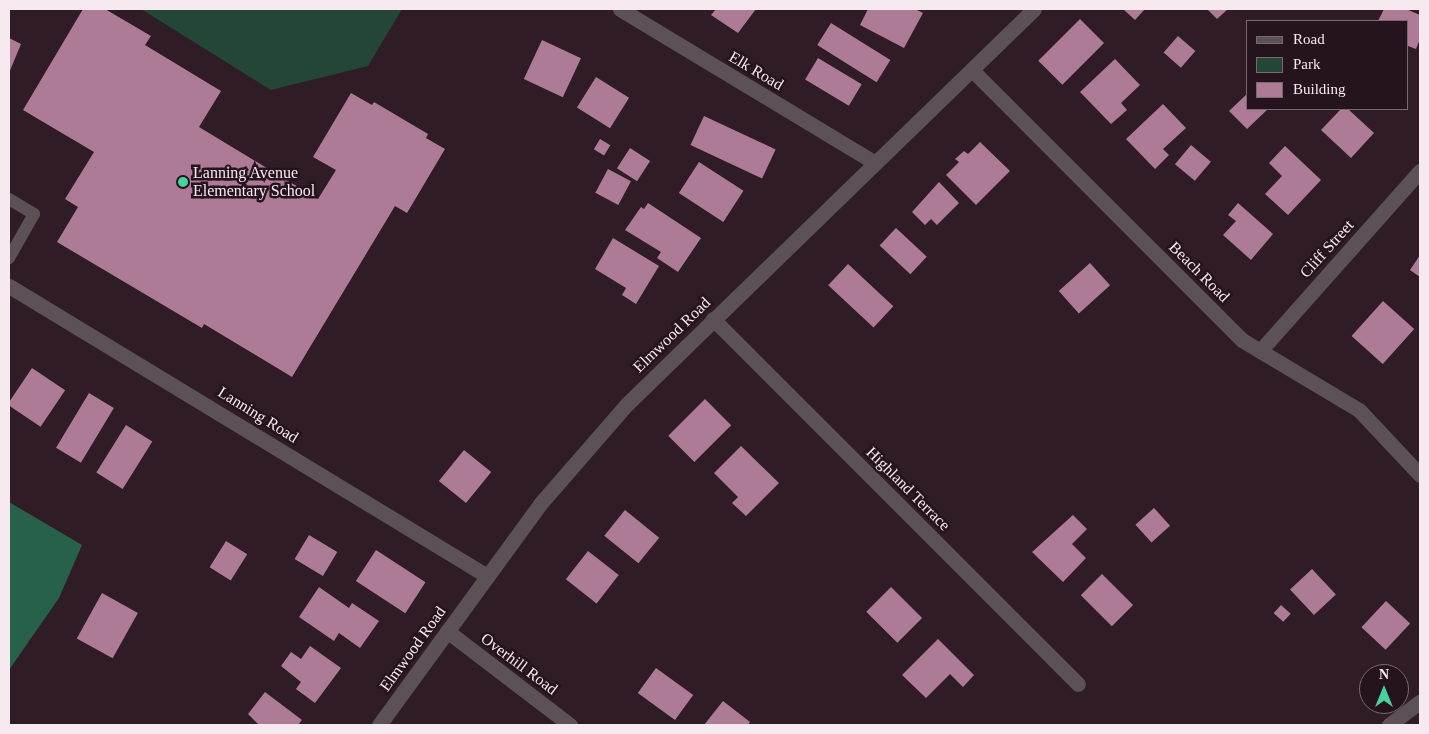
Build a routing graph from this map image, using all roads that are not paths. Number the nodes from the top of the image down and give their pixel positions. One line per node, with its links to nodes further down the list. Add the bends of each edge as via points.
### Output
1 (620, 9): 4 (street, Elk Road)
2 (1034, 9): 3 (street, Elmwood Road)
3 (972, 70): 4 (street, Elmwood Road); 10 (street, Beach Road, via 1242,340)
4 (874, 162): 9 (street, Elmwood Road)
5 (1420, 171): 10 (street, Cliff Street)
6 (9, 199): 7 (lane, via 34,214)
7 (9, 258)
8 (9, 286): 12 (street, Lanning Road)
9 (713, 319): 12 (street, Elmwood Road, via 582,454); 14 (street, Highland Terrace)
10 (1260, 351): 11 (street, Beach Road, via 1359,410)
11 (1420, 475)
12 (487, 576): 13 (street, Elmwood Road)
13 (447, 631): 16 (street, Elmwood Road); 17 (street, Overhill Road)
14 (1078, 684)
15 (1420, 702): 18 (street)
16 (379, 725)
17 (570, 725)
18 (1389, 725)

